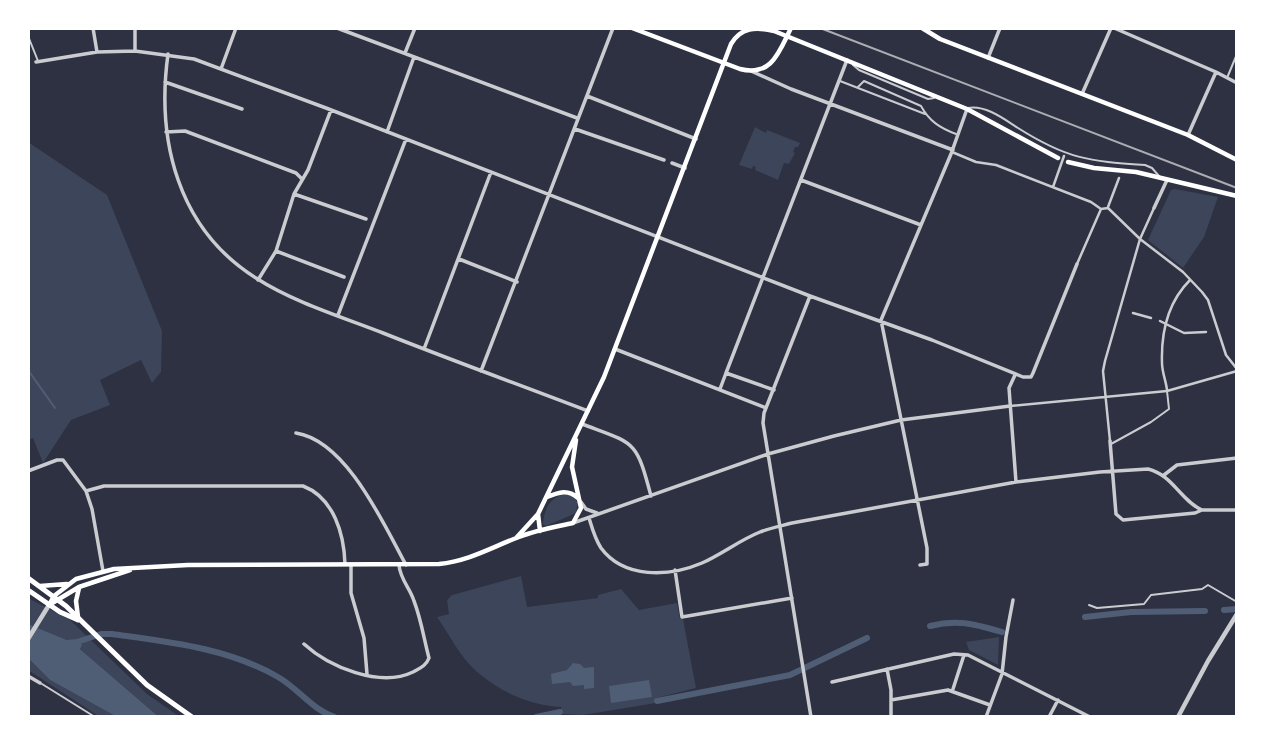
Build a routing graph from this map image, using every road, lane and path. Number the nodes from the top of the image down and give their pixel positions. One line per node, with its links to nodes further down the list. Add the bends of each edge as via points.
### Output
1 (93, 28): 14 (street)
2 (135, 28): 13 (street)
3 (236, 28): 23 (street)
4 (337, 28): 15 (street)
5 (415, 28): 15 (street)
6 (613, 28): 32 (street)
7 (632, 28): 22 (main road)
8 (791, 28): 24 (main road, via 770,65)
9 (922, 28): 19 (main road)
10 (1000, 28): 19 (street)
11 (1113, 28): 25 (street); 31 (street)
12 (28, 36): 21 (lane)
13 (135, 51): 14 (street); 16 (street)
14 (97, 52): 21 (street)
15 (405, 53): 18 (street)
16 (168, 54): 23 (street); 27 (street)
17 (1237, 54): 26 (lane)
18 (414, 57): 38 (street); 41 (street)
19 (988, 58): 31 (main road)
20 (846, 60): 22 (main road, via 774,31 753,29 738,34); 28 (street); 35 (main road)
21 (37, 62)
22 (724, 63): 24 (main road); 45 (main road)
23 (221, 69): 36 (street)
24 (751, 71): 33 (street)
25 (1216, 72): 26 (street); 43 (street)
26 (1227, 79): 29 (street)
27 (165, 81): 34 (street); 40 (street)
28 (839, 81): 30 (lane); 33 (street)
29 (1237, 83)
30 (858, 87): 37 (lane); 37 (lane, via 864,80 921,106)
31 (1082, 94): 43 (main road)
32 (587, 96): 38 (street); 45 (street)
33 (830, 103): 46 (street); 59 (street)
34 (242, 109)
35 (967, 109): 42 (street); 47 (main road); 58 (lane, via 987,111 1065,154 1095,162 1145,165)
36 (331, 110): 41 (street); 56 (street)
37 (926, 114): 42 (lane, via 939,127)
38 (578, 118): 39 (street)
39 (575, 128): 48 (street); 63 (street)
40 (166, 132): 56 (street, via 185,131); 78 (street, via 178,182 192,211 220,248)
41 (387, 132): 44 (street)
42 (958, 135): 46 (street)
43 (1188, 135): 49 (main road)
44 (406, 139): 54 (street); 84 (street)
45 (696, 139): 52 (main road)
46 (952, 151): 53 (street); 69 (street)
47 (1061, 157): 61 (street)
48 (664, 160)
49 (1237, 160)
50 (1068, 162): 58 (main road)
51 (672, 163): 52 (street)
52 (685, 168): 70 (main road)
53 (1011, 171): 55 (street); 61 (street)
54 (491, 172): 63 (street); 73 (street)
55 (1009, 176)
56 (301, 178): 62 (street)
57 (1119, 178): 65 (street)
58 (1160, 178): 60 (main road)
59 (801, 180): 69 (street); 76 (street)
60 (1167, 180): 64 (main road); 66 (street)
61 (1053, 187): 67 (street)
62 (294, 194): 68 (street); 72 (street)
63 (550, 195): 70 (street); 79 (street)
64 (1237, 197)
65 (1108, 208): 67 (street); 71 (street)
66 (1154, 208): 71 (street)
67 (1101, 209): 74 (street)
68 (366, 219)
69 (921, 225): 86 (street)
70 (659, 236): 76 (street); 91 (main road)
71 (1140, 239): 77 (street); 81 (street)
72 (276, 251): 75 (street); 78 (street)
73 (459, 259): 79 (street); 90 (street)
74 (1077, 264): 95 (street, via 1033,373 1027,378)
75 (344, 276)
76 (764, 278): 80 (street); 94 (street)
77 (1190, 279): 88 (street, via 1168,310); 92 (street, via 1208,300 1215,329)
78 (258, 280): 84 (street)
79 (517, 282): 93 (street)
80 (810, 296): 86 (street); 97 (street)
81 (1120, 310): 82 (street); 99 (street, via 1105,361)
82 (1126, 312)
83 (1133, 313): 85 (street)
84 (338, 315): 90 (street)
85 (1151, 318)
86 (881, 320): 95 (street); 103 (street)
87 (1160, 321): 88 (street)
88 (1166, 323): 89 (street, via 1184,332); 98 (street, via 1162,365)
89 (1206, 332)
90 (424, 349): 93 (street)
91 (615, 349): 96 (street); 102 (main road)
92 (1237, 370): 98 (street)
93 (481, 371): 102 (street)
94 (726, 373): 96 (street); 97 (street)
95 (1016, 375): 100 (street, via 1009,388)
96 (719, 389): 101 (street)
97 (774, 390): 101 (street)
98 (1167, 391): 99 (street); 107 (lane, via 1169,409)
99 (1106, 398): 100 (street); 107 (street)
100 (1010, 406): 103 (street); 113 (street)
101 (766, 408): 108 (street, via 763,424)
102 (588, 411): 104 (main road)
103 (901, 420): 108 (street); 117 (street)
104 (582, 424): 106 (main road); 115 (street, via 625,440 636,450)
105 (296, 433): 130 (street, via 339,459 361,484)
106 (577, 436): 116 (main road); 118 (main road, via 572,467)
107 (1110, 442): 111 (street)
108 (768, 454): 115 (street); 125 (street)
109 (1237, 458): 112 (street, via 1177,465)
110 (28, 471): 114 (street, via 63,460)
111 (1112, 471): 112 (street, via 1148,469); 113 (street); 119 (street, via 1118,518)
112 (1164, 475): 119 (street)
113 (1016, 482): 117 (street)
114 (86, 491): 128 (street, via 104,486 303,486 319,495 330,509 343,537); 134 (street, via 97,525)
115 (651, 496): 121 (street)
116 (547, 497): 118 (main road, via 569,492); 122 (main road)
117 (917, 501): 125 (street); 131 (street, via 927,548 927,564)
118 (580, 502): 121 (street); 124 (main road)
119 (1202, 510): 120 (street)
120 (1237, 510)
121 (599, 513): 123 (street)
122 (538, 514): 126 (main road); 127 (main road)
123 (589, 518): 124 (street); 133 (street, via 602,549 622,567)
124 (573, 523): 126 (main road)
125 (779, 526): 133 (street, via 698,564); 142 (street)
126 (540, 531): 127 (main road)
127 (517, 537): 130 (main road, via 464,560)
128 (348, 565): 129 (main road); 132 (main road); 153 (street)
129 (398, 565): 130 (main road); 153 (street, via 414,601 428,663 407,674)
130 (406, 565)
131 (920, 565)
132 (134, 568): 134 (main road); 136 (main road)
133 (674, 570): 142 (street, via 682,617)
134 (103, 571): 136 (main road); 137 (main road)
135 (28, 578): 138 (main road)
136 (104, 578): 139 (main road)
137 (67, 584): 138 (main road); 141 (main road)
138 (40, 586): 141 (main road)
139 (79, 587): 141 (main road); 148 (main road)
140 (28, 590): 145 (main road)
141 (56, 598): 145 (main road); 148 (main road)
142 (792, 598): 164 (street)
143 (1013, 600): 154 (street)
144 (1237, 602): 146 (lane, via 1208,585 1151,595 1144,604)
145 (49, 605): 148 (main road); 149 (street)
146 (1089, 605)
147 (1237, 614): 169 (street)
148 (79, 619): 163 (main road, via 147,685)
149 (28, 639)
150 (304, 644): 153 (street, via 335,665)
151 (964, 654): 152 (street); 154 (street); 158 (street)
152 (887, 669): 156 (street); 159 (street)
153 (368, 674)
154 (1002, 674): 160 (street); 161 (street)
155 (28, 676): 157 (street)
156 (832, 682)
157 (40, 683): 162 (lane)
158 (952, 690): 159 (street); 161 (street)
159 (891, 700): 165 (street)
160 (1058, 701): 167 (street); 168 (street)
161 (990, 705): 166 (street)
162 (95, 717)
163 (192, 717)
164 (811, 717)
165 (891, 717)
166 (986, 717)
167 (1049, 717)
168 (1090, 717)
169 (1178, 717)

